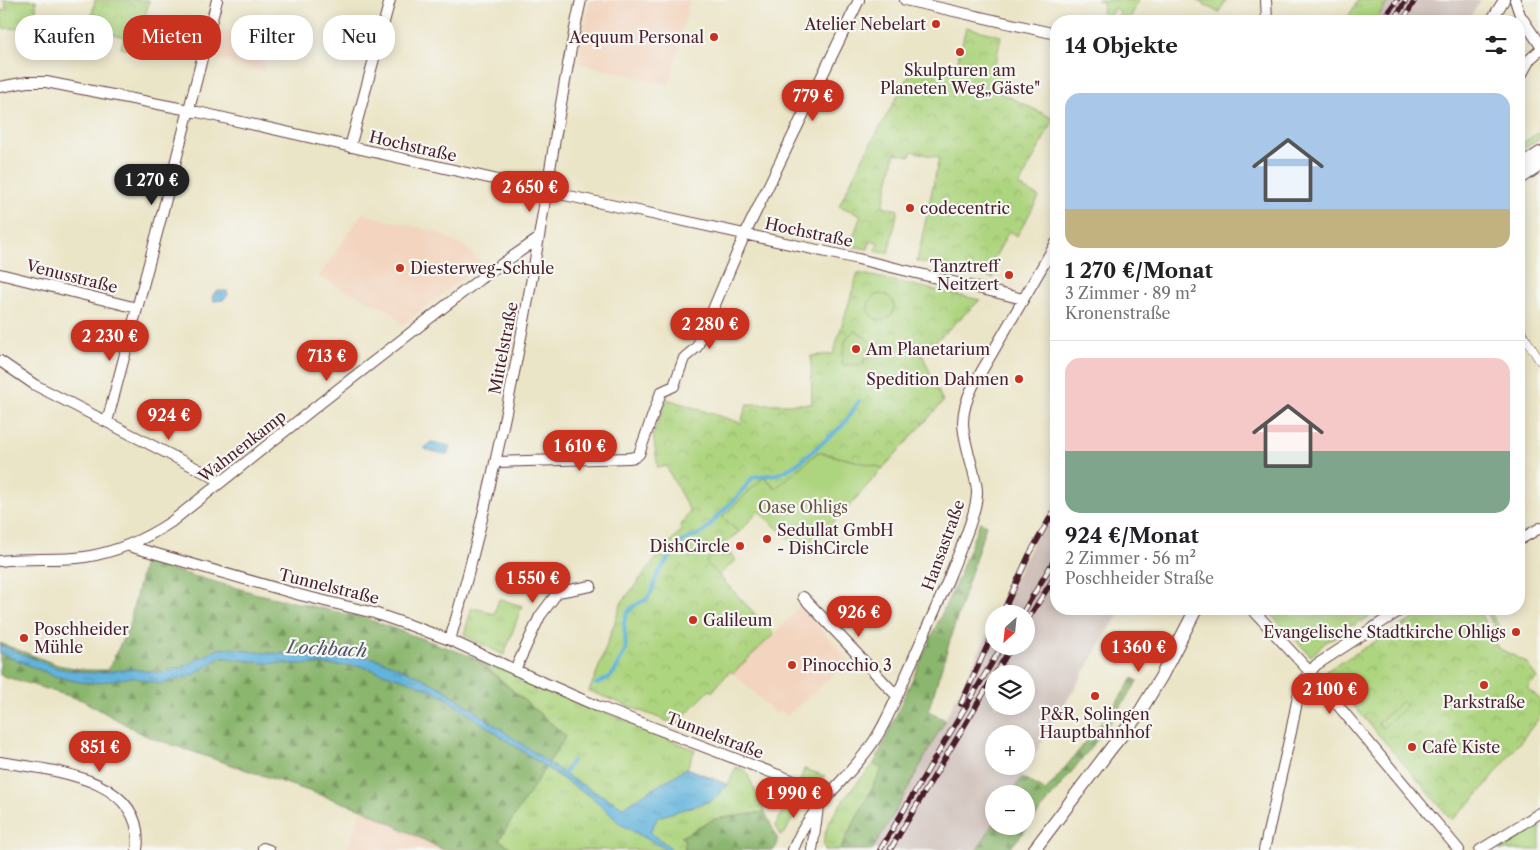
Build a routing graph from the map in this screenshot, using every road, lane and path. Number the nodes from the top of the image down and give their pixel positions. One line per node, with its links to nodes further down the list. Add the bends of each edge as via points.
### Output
1 (218, 0): 18 (street)
2 (390, 0): 19 (street)
3 (581, 0): 24 (street, Mittelstraße)
4 (859, 0): 25 (street)
5 (905, 0): 13 (street)
6 (1266, 0): 9 (street)
7 (1504, 0): 10 (street)
8 (1515, 0): 11 (street)
9 (1267, 15)
10 (1495, 15)
11 (1520, 15)
12 (1525, 22): 14 (street)
13 (1050, 33)
14 (1540, 45)
15 (1540, 50): 16 (street)
16 (1525, 68)
17 (0, 87): 18 (street, Hochstraße, via 46,82)
18 (188, 110): 19 (street, Hochstraße); 30 (street)
19 (350, 147): 24 (street, Hochstraße)
20 (1540, 153): 21 (street)
21 (1525, 163)
22 (1540, 165): 23 (street)
23 (1525, 175)
24 (546, 191): 25 (street, Hochstraße); 26 (street, Mittelstraße)
25 (745, 234): 29 (street, Hochstraße); 35 (street, via 697,347 684,358 674,386 661,392 639,454 635,457)
26 (538, 239): 35 (street, Mittelstraße); 36 (street, Wahnenkamp, via 480,279)
27 (1050, 252): 29 (street, Hansastraße)
28 (0, 274): 30 (street, Venusstraße)
29 (1023, 299): 50 (street, Hansastraße, via 963,409 964,436 977,487 975,506 949,577)
30 (137, 308): 34 (street)
31 (1525, 337): 33 (street)
32 (0, 361): 34 (street, via 34,385)
33 (1540, 361)
34 (107, 422): 36 (street)
35 (496, 462): 47 (street, Mittelstraße)
36 (220, 482): 39 (street, Wahnenkamp, via 171,522)
37 (1540, 528): 38 (street)
38 (1525, 537)
39 (129, 546): 40 (street, Wahnenkamp, via 85,557); 47 (street, Tunnelstraße, via 374,613)
40 (0, 561)
41 (591, 586): 48 (street, via 558,592 540,616)
42 (803, 597): 50 (street)
43 (1183, 615): 51 (street, via 1166,653)
44 (1193, 615): 51 (street, via 1138,715)
45 (1258, 615): 49 (street)
46 (1388, 615): 49 (street)
47 (450, 640): 48 (street, Tunnelstraße)
48 (515, 670): 53 (street, Tunnelstraße, via 598,706)
49 (1310, 672): 60 (street, via 1298,691); 61 (street)
50 (897, 696): 54 (street, Hansastraße, via 875,740)
51 (1112, 747): 59 (street)
52 (0, 762): 56 (street, via 62,773 112,792 132,816 138,831)
53 (794, 781)
54 (818, 807): 57 (street, Hansastraße, via 804,826); 58 (street)
55 (1540, 813): 62 (street)
56 (137, 850)
57 (793, 850)
58 (812, 850)
59 (1034, 850)
60 (1264, 850)
61 (1459, 850)
62 (1480, 850)

